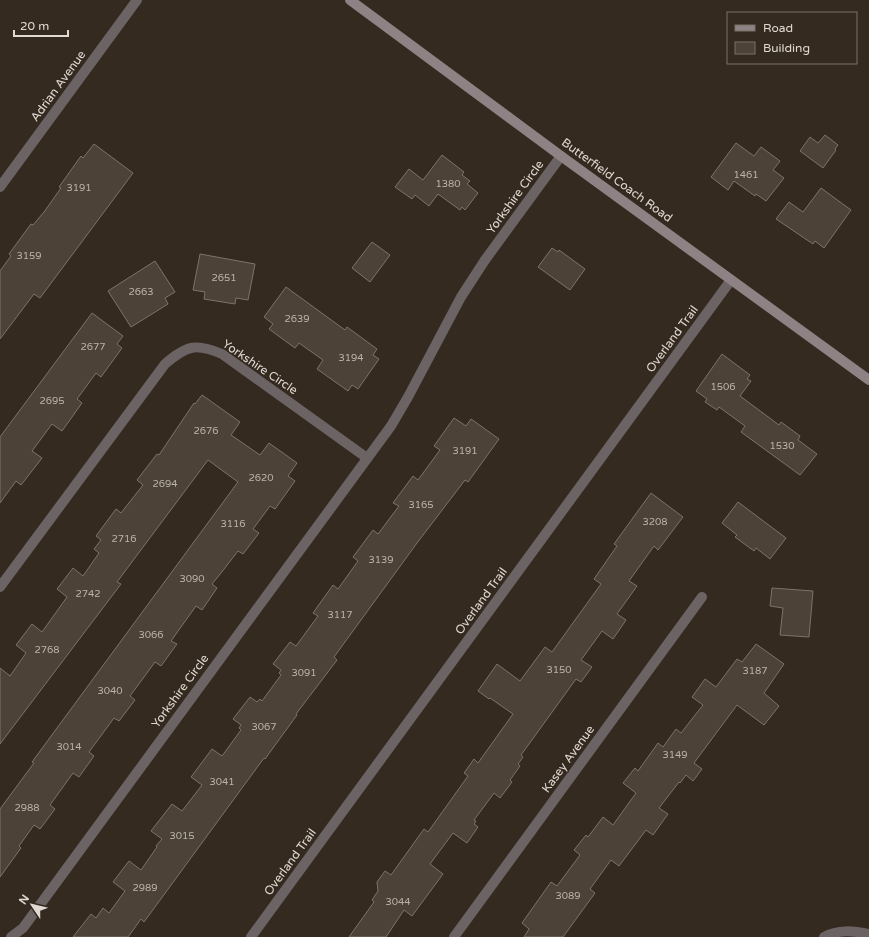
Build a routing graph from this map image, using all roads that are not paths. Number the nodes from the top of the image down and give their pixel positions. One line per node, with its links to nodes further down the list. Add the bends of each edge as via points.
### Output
1 (137, 0): 4 (street, Adrian Avenue)
2 (350, 0): 3 (main road, Butterfield Coach Road)
3 (561, 156): 5 (main road, Butterfield Coach Road); 7 (street, Yorkshire Circle, via 461,297 408,397 391,426)
4 (0, 187)
5 (731, 280): 6 (main road, Butterfield Coach Road); 13 (street, Overland Trail)
6 (869, 380)
7 (367, 458): 8 (street, Yorkshire Circle, via 222,354 206,347 191,347 178,353 165,364); 12 (street, Yorkshire Circle, via 23,928)
8 (0, 587)
9 (702, 597): 14 (street, Kasey Avenue)
10 (869, 934): 11 (street, via 852,931)
11 (828, 935)
12 (11, 937)
13 (251, 937)
14 (454, 937)

